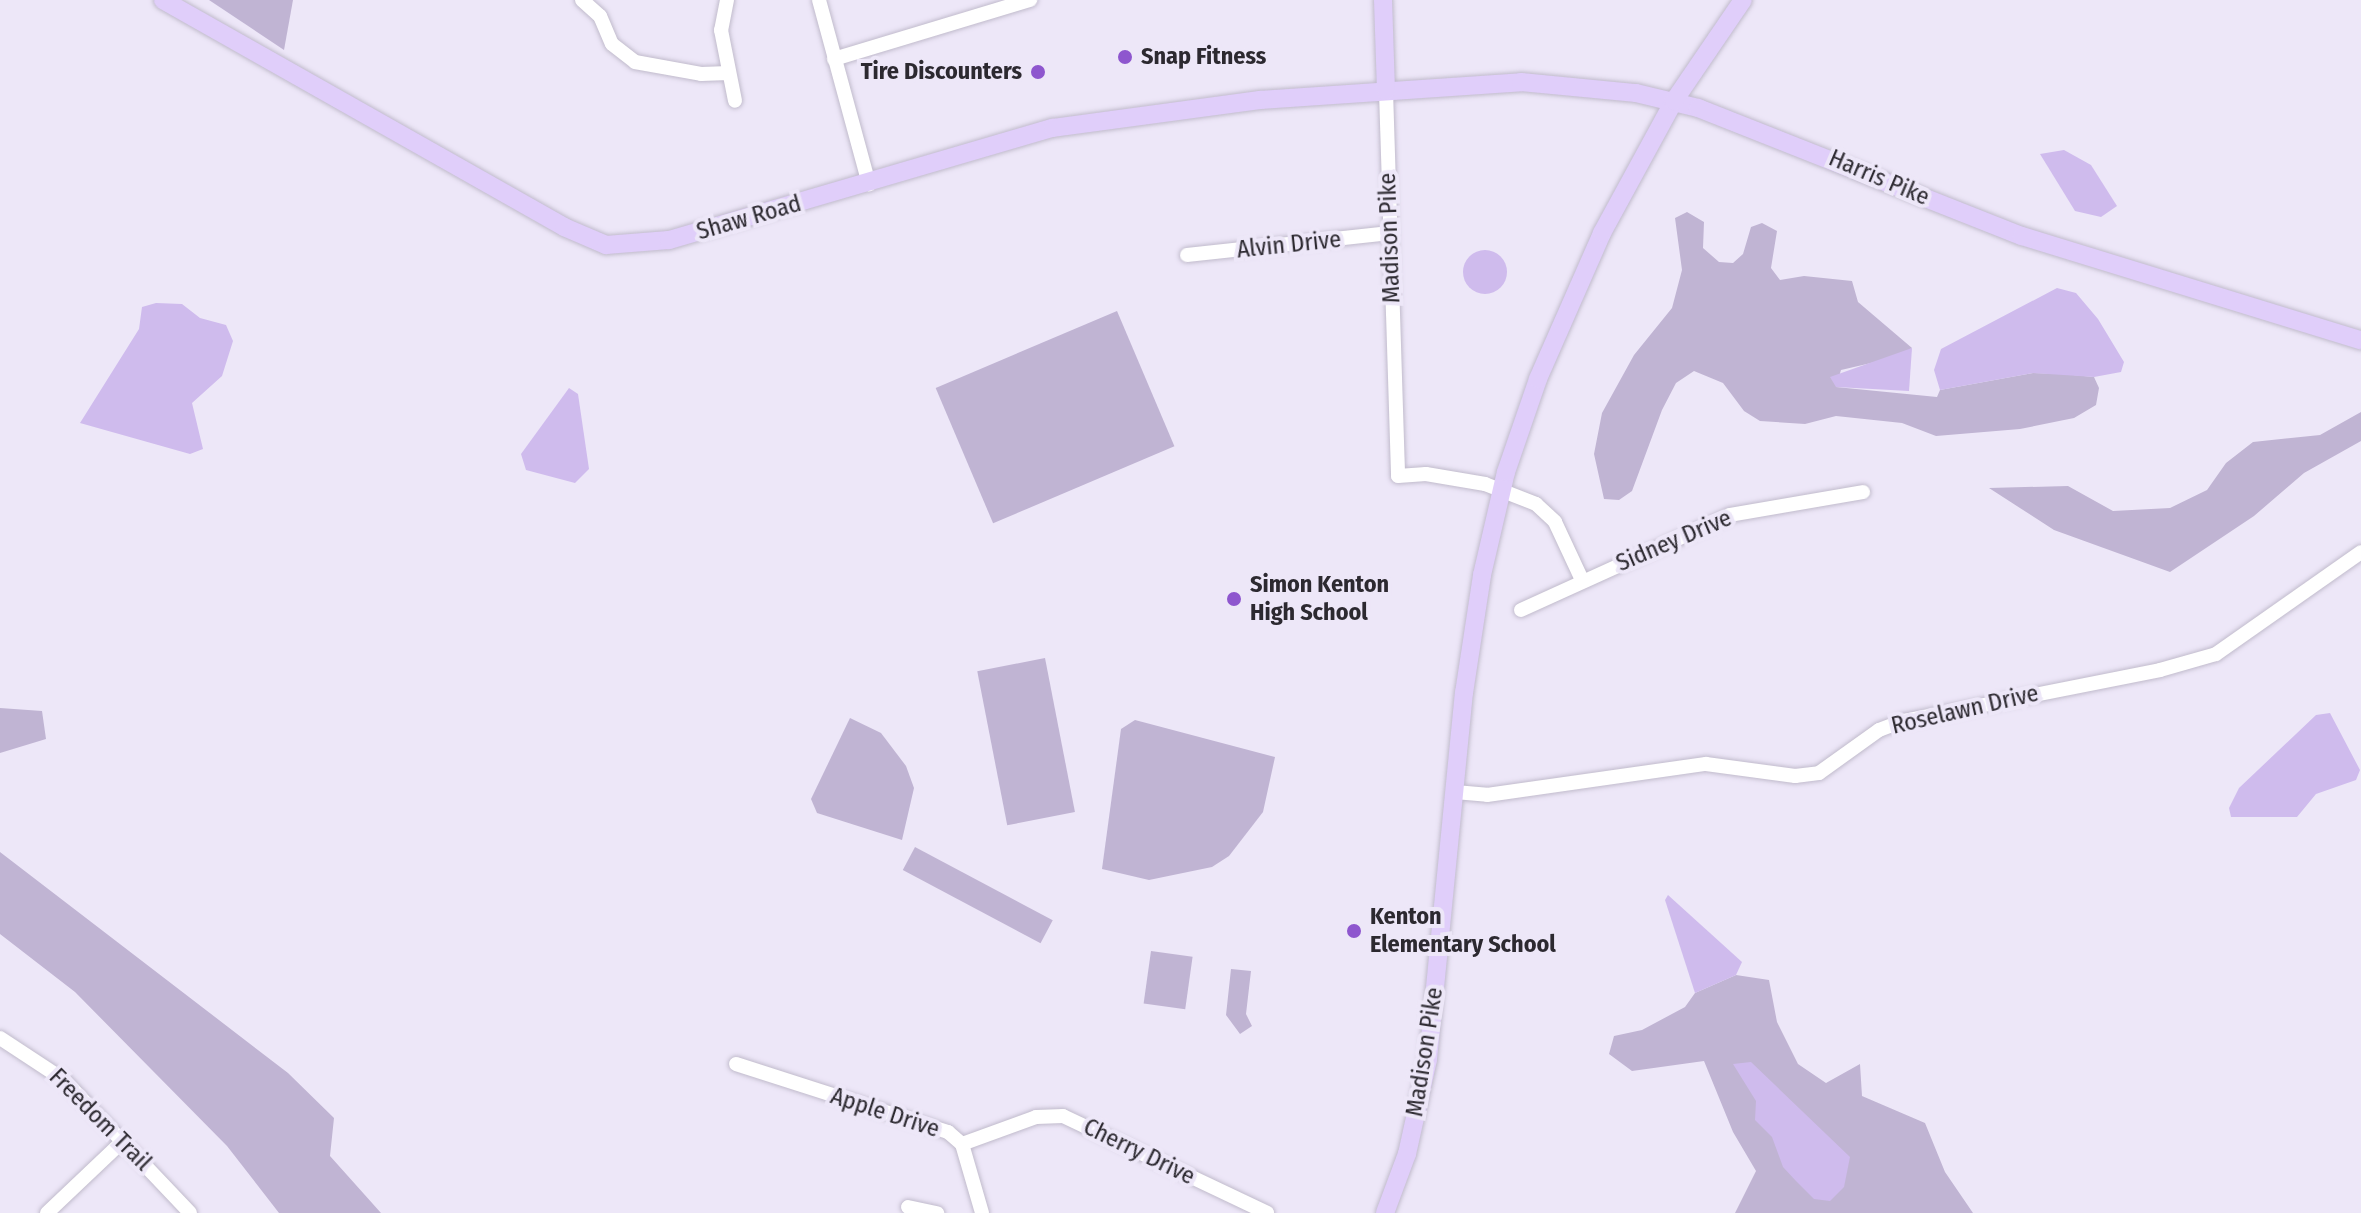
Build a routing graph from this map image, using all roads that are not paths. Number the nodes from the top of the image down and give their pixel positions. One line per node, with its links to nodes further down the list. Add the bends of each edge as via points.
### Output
1 (163, 0): 13 (main road, Shaw Road, via 564,227 606,245 669,240)
2 (582, 0): 9 (street, via 600,16 612,44 635,62 701,74)
3 (727, 0): 9 (street, via 721,30)
4 (819, 0): 8 (street)
5 (1030, 0): 8 (street)
6 (1383, 0): 10 (main road, Madison Pike)
7 (1743, 0): 12 (main road, Madison Pike)
8 (834, 59): 13 (street)
9 (729, 73): 11 (street)
10 (1386, 91): 12 (main road, Harris Pike, via 1521,82); 13 (main road, Shaw Road, via 1260,100 1053,128); 14 (street, Madison Pike)
11 (735, 101)
12 (1674, 101): 16 (main road, Harris Pike, via 1770,132 2022,236); 18 (main road, Madison Pike, via 1586,266 1538,379)
13 (869, 184)
14 (1390, 233): 15 (street, Alvin Drive); 18 (street, Madison Pike, via 1398,476 1426,474 1485,484)
15 (1187, 255)
16 (2361, 340)
17 (1863, 492): 20 (street, Sidney Drive, via 1730,515)
18 (1501, 493): 20 (street, via 1546,511); 22 (main road, Madison Pike, via 1472,634)
19 (2361, 552): 22 (street, Roselawn Drive, via 2216,654 1903,721 1879,730 1819,773 1795,776 1706,764 1487,795)
20 (1582, 580): 21 (street, Sidney Drive)
21 (1521, 610)
22 (1455, 792): 33 (main road, Madison Pike, via 1428,1059 1407,1154)
23 (0, 1038): 25 (street, Freedom Trail, via 64,1080)
24 (736, 1064): 26 (street, Apple Drive, via 948,1132)
25 (123, 1141): 28 (street); 29 (street, Freedom Trail)
26 (962, 1144): 31 (street, Apple Drive); 32 (street, Cherry Drive, via 1036,1117 1063,1116)
27 (908, 1207): 30 (street)
28 (47, 1213)
29 (190, 1213)
30 (937, 1213)
31 (982, 1213)
32 (1267, 1213)
33 (1385, 1213)

